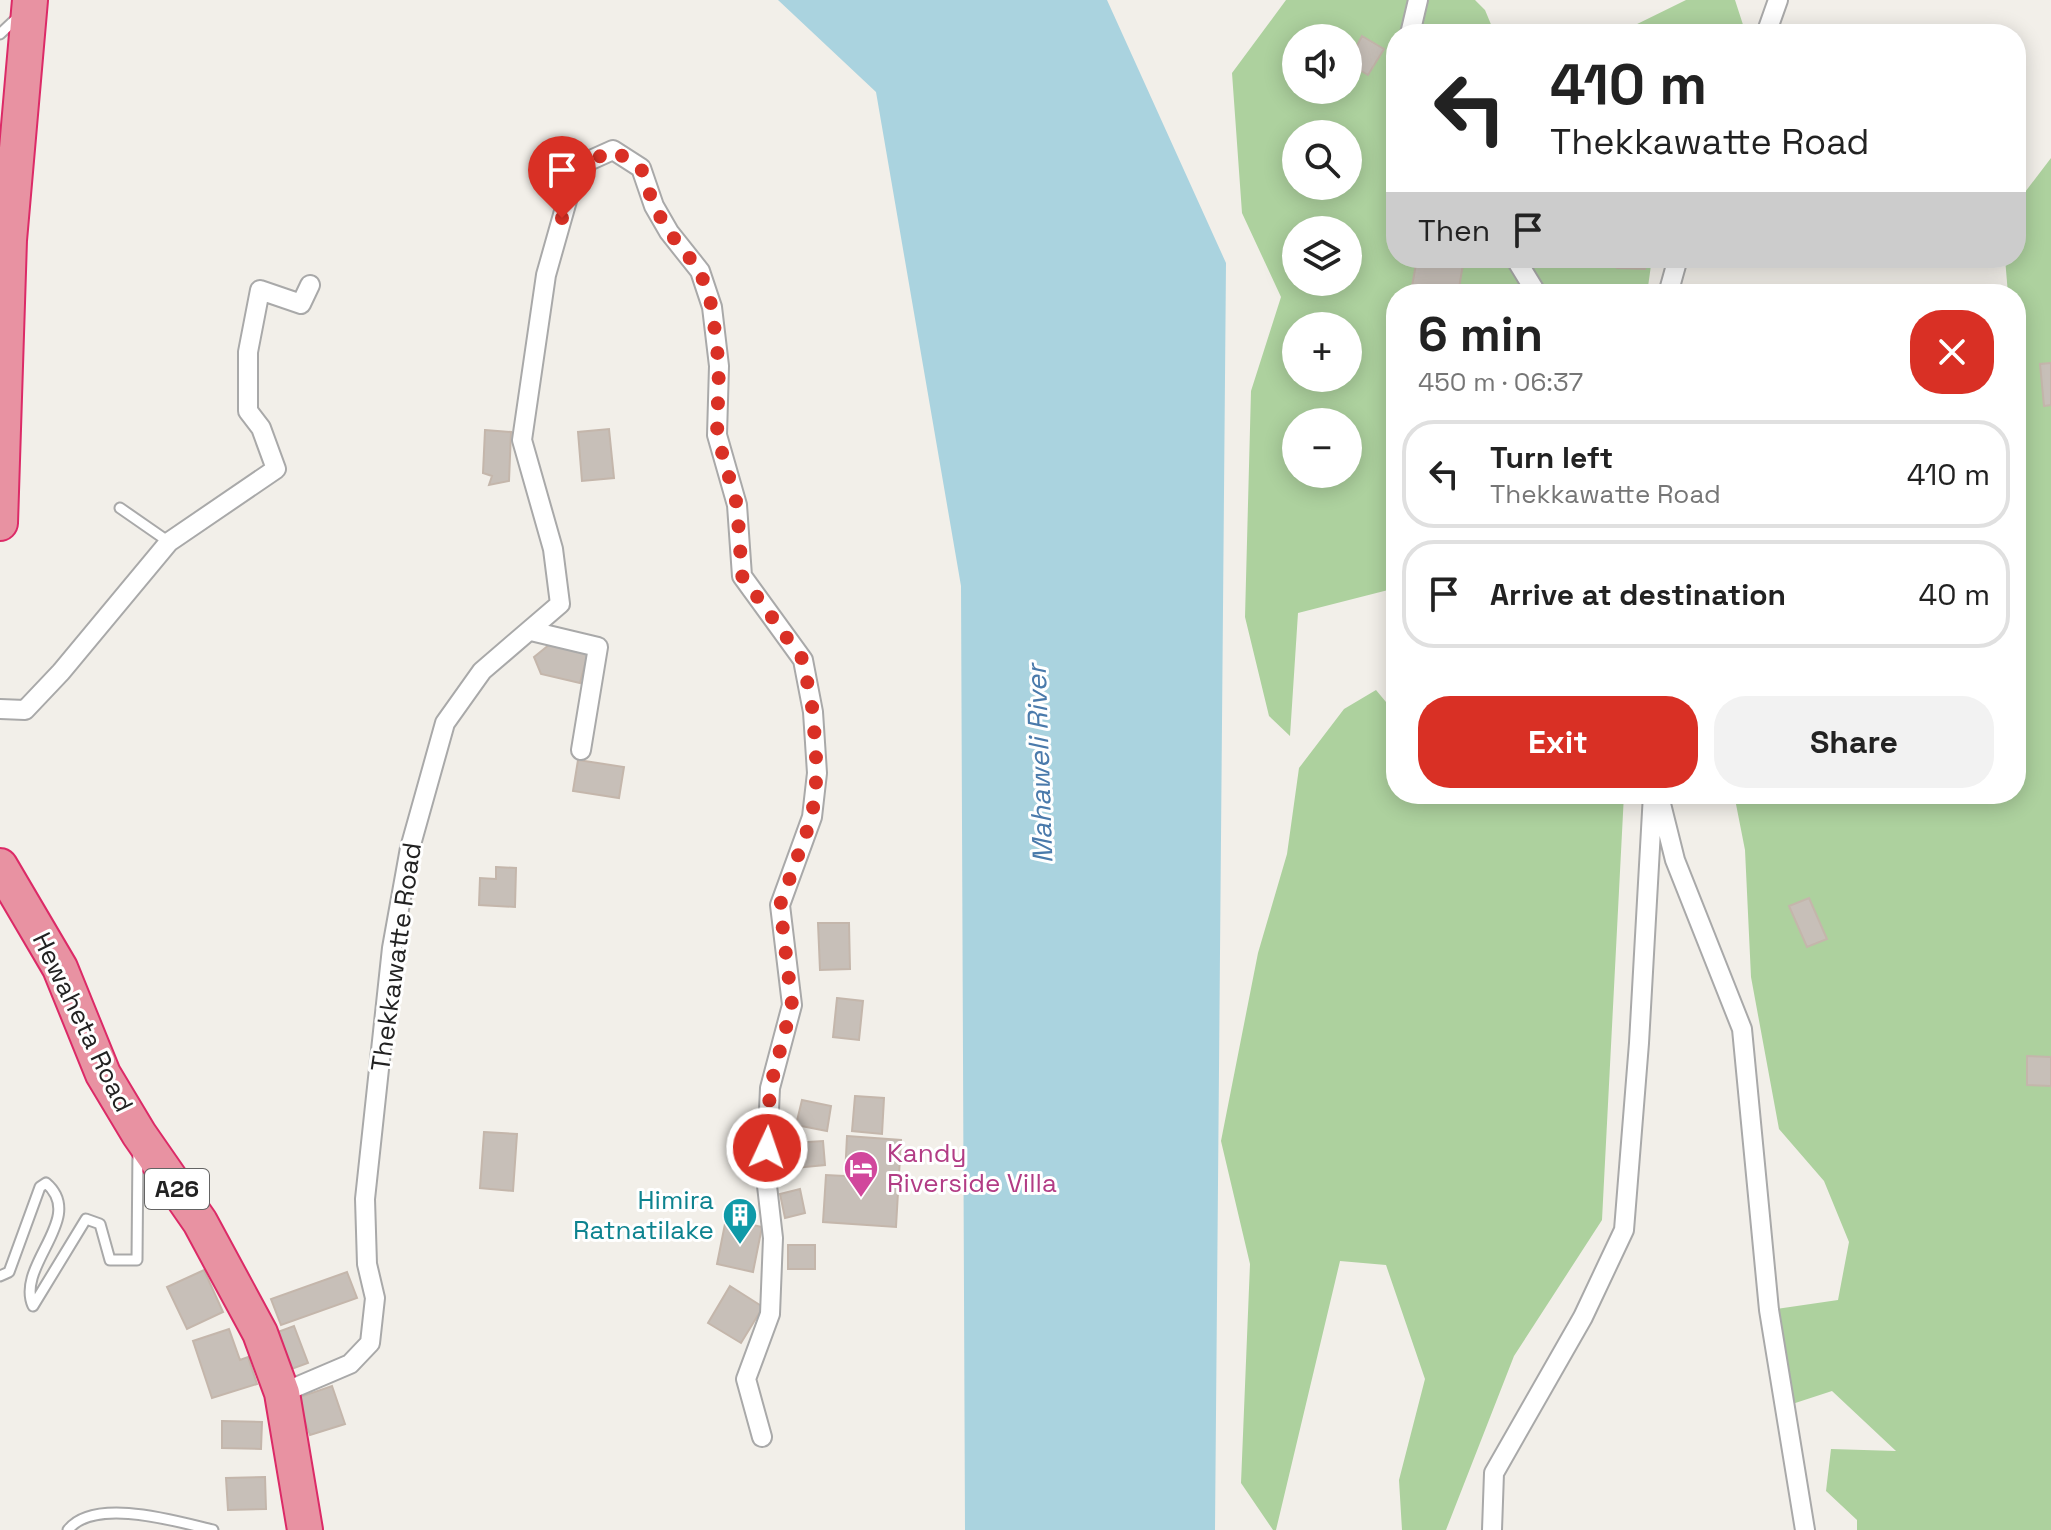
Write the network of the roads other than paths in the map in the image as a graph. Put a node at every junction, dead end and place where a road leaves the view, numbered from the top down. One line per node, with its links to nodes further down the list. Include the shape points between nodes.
1 (1418, 0): 4 (street)
2 (1778, 0): 5 (street)
3 (30, 3): 6 (lane); 9 (highway, via 10,215)
4 (1412, 24)
5 (1770, 24)
6 (0, 34)
7 (310, 285): 10 (street, via 301,304 260,290 248,352 248,411 261,428 276,469)
8 (120, 508): 10 (lane)
9 (0, 523)
10 (169, 542): 12 (street, via 25,710)
11 (531, 631): 13 (street, via 598,647); 19 (street, Thekkawatte Road, via 482,671 445,723 410,848 392,948 365,1199 367,1264 375,1298 370,1343 350,1364); 20 (street, Thekkawatte Road, via 560,604 553,549 522,440 546,275 577,176 584,163 613,150 641,168 654,206 700,271 712,307 719,366 717,435 737,505 742,576 803,660 813,712 817,773 812,817 780,905 792,1005 770,1088 770,1314 746,1379)
12 (0, 709)
13 (581, 750)
14 (1655, 804): 24 (street, via 1624,1230 1583,1317 1494,1473)
15 (1659, 804): 25 (street, via 1675,860 1742,1029 1769,1310)
16 (0, 866): 17 (highway, Hewaheta Road / A26, via 47,943 103,1074)
17 (139, 1134): 18 (lane, via 137,1260 110,1260 100,1224 86,1219 33,1306 29,1298 34,1274 60,1213 56,1192 46,1183 40,1187 9,1272); 19 (highway, Hewaheta Road / A26, via 225,1265 260,1333)
18 (0, 1276)
19 (282, 1393): 23 (highway, Hewaheta Road / A26)
20 (762, 1437)
21 (68, 1530): 22 (lane, via 74,1523 123,1511)
22 (213, 1530)
23 (305, 1530)
24 (1492, 1530)
25 (1805, 1530)

